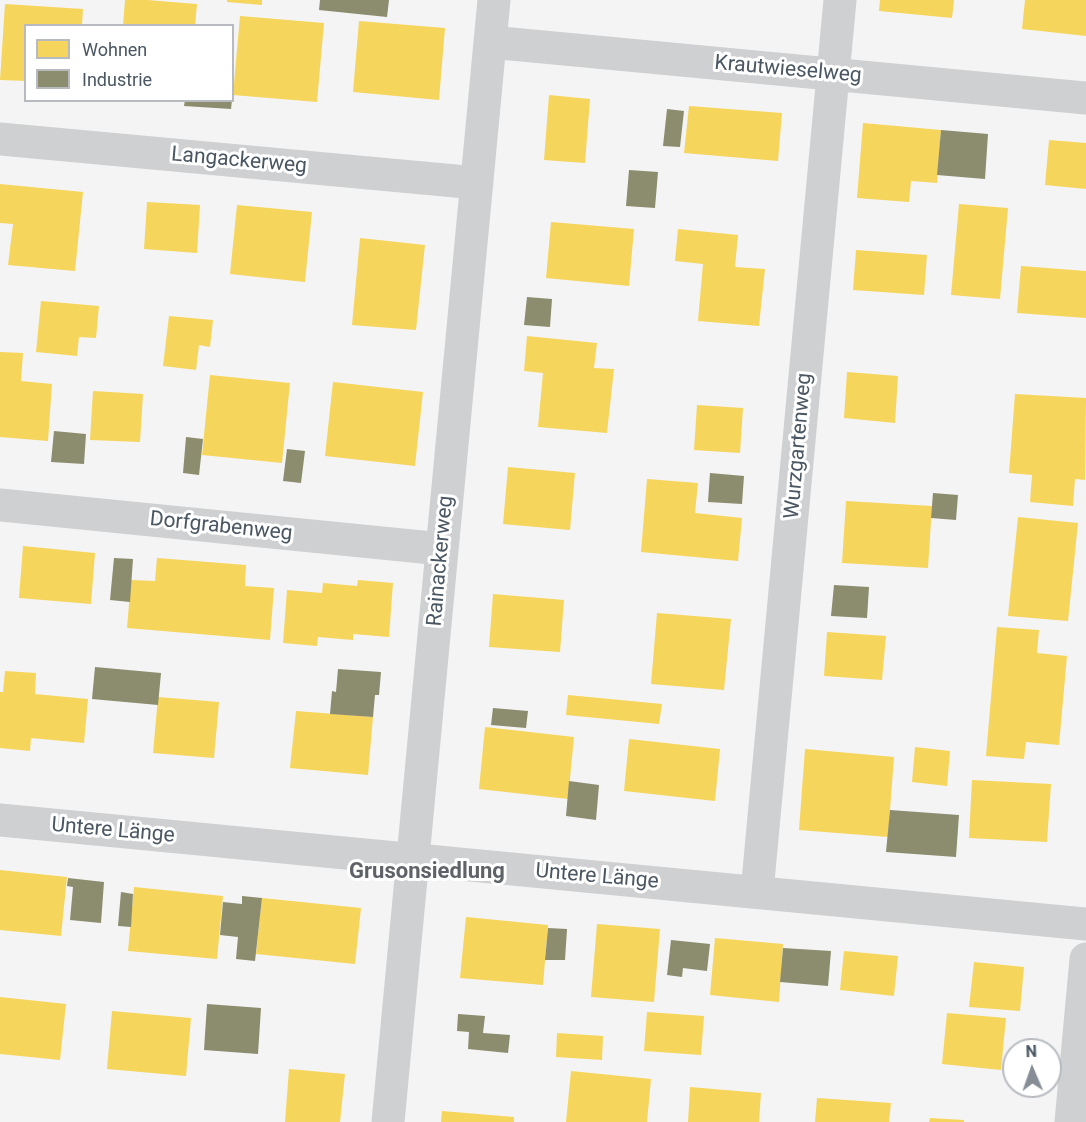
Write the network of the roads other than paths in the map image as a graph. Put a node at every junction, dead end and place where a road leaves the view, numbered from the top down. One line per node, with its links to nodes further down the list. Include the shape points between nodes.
1 (494, 0): 3 (street, Rainackerweg)
2 (840, 0): 4 (street, Wurzgartenweg)
3 (490, 42): 4 (street, Krautwieselweg); 7 (street, Rainackerweg)
4 (833, 74): 5 (street, Krautwieselweg); 12 (street, Wurzgartenweg)
5 (1086, 98)
6 (0, 139): 7 (street, Langackerweg)
7 (477, 183): 9 (street, Rainackerweg)
8 (0, 505): 9 (street, Dorfgrabenweg)
9 (442, 549): 11 (street, Rainackerweg)
10 (0, 820): 11 (street, Untere Länge)
11 (413, 860): 12 (street, Untere Länge); 15 (street, Rainackerweg)
12 (757, 892): 13 (street, Untere Länge)
13 (1086, 924)
14 (1086, 959): 16 (street)
15 (388, 1122)
16 (1071, 1122)

